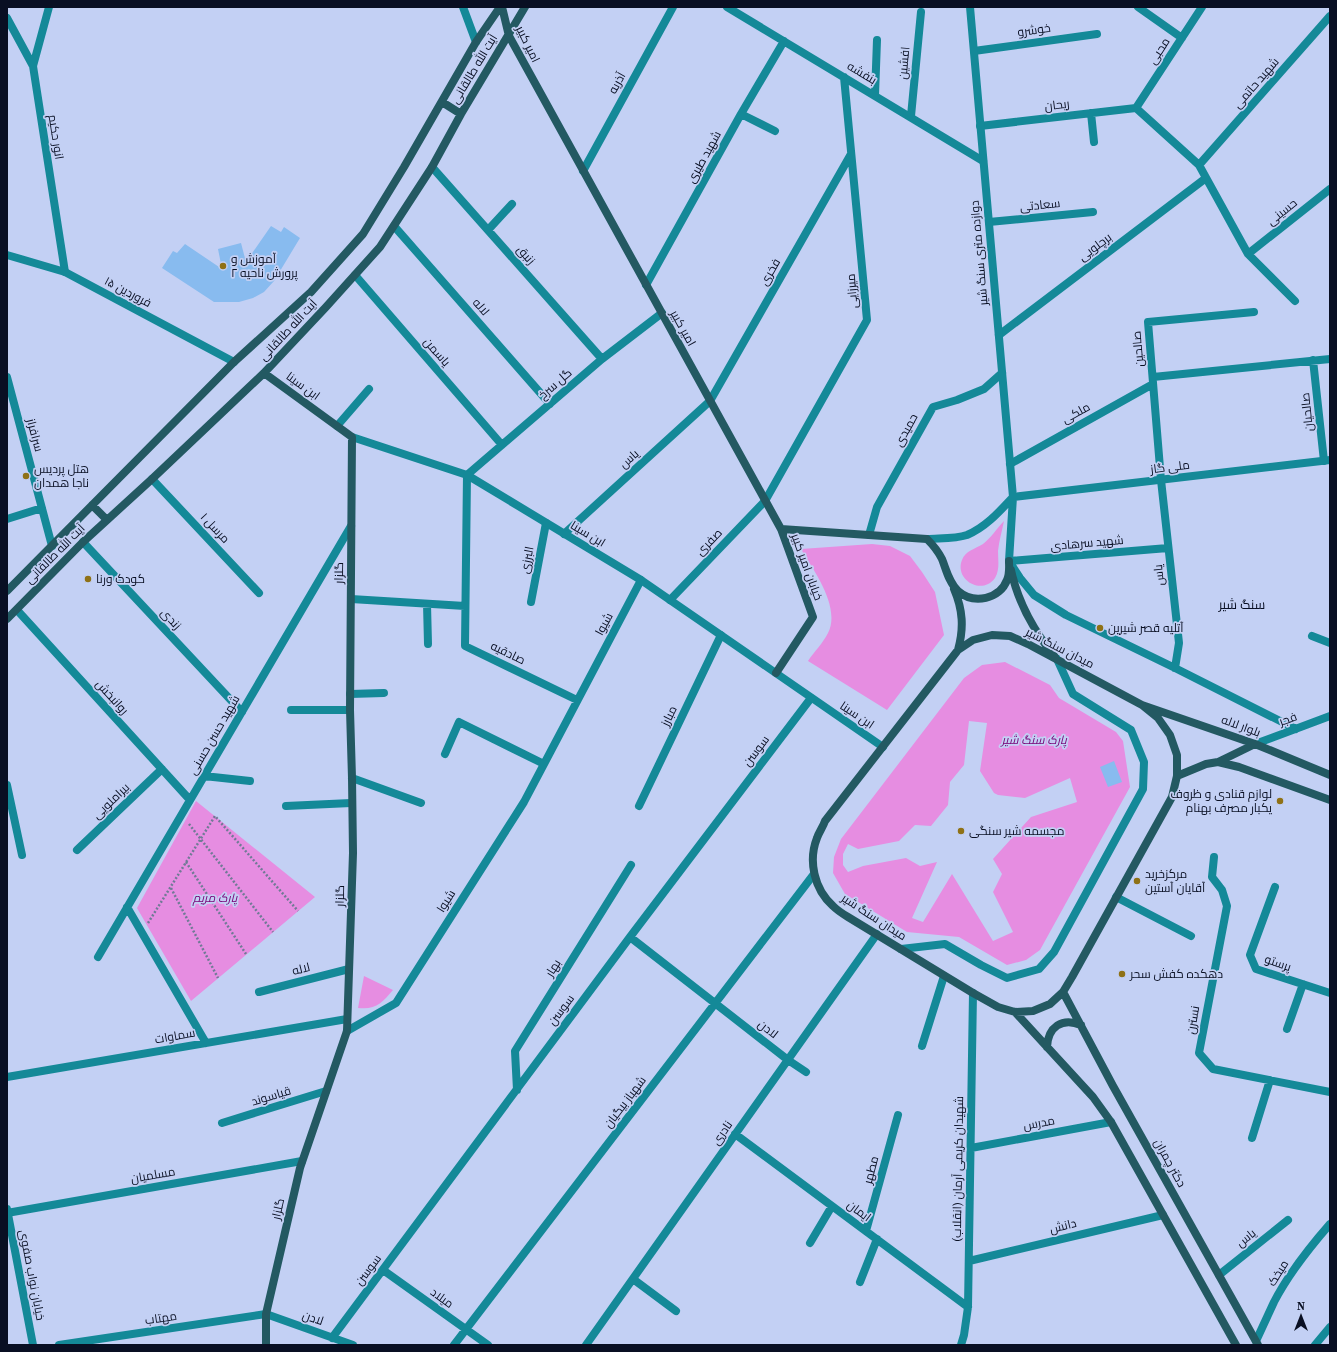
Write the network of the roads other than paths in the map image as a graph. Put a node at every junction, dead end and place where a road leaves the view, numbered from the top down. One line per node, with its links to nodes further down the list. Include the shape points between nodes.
1 (49, 7): 20 (street, انور حکیم)
2 (463, 7): 18 (street)
3 (501, 7): 14 (main road, امیر کبیر); 18 (main road, آیت الله طالقانی)
4 (525, 7): 14 (main road, آیت الله طالقانی)
5 (673, 7): 36 (street, آذربه)
6 (727, 7): 17 (street, بنفشه)
7 (970, 7): 19 (street, دوازده متری سنگ شیر)
8 (1138, 7): 15 (street)
9 (1202, 7): 15 (street, محبی)
10 (921, 12): 28 (street, افشین)
11 (1330, 16): 34 (street, شهید حاتمی)
12 (7, 18): 20 (street)
13 (1098, 34): 19 (street, خوشرو)
14 (509, 36): 26 (main road, آیت الله طالقانی); 36 (main road, امیر کبیر)
15 (1182, 38): 24 (street, محبی)
16 (877, 40): 22 (street)
17 (784, 41): 21 (street, بنفشه); 27 (street, شهید طیری)
18 (476, 42): 23 (main road, آیت الله طالقانی)
19 (974, 51): 29 (street, دوازده متری سنگ شیر)
20 (33, 66): 46 (street, انور حکیم)
21 (844, 77): 22 (street, بنفشه); 32 (street, میرزایی)
22 (875, 95): 28 (street, بنفشه)
23 (442, 102): 26 (main road); 56 (main road, آیت الله طالقانی, via 363,234 311,292)
24 (1136, 108): 25 (street, ریحان); 34 (street)
25 (1091, 113): 29 (street, ریحان); 31 (street)
26 (461, 114): 35 (main road, آیت الله طالقانی)
27 (741, 114): 30 (street); 48 (street, شهید طیری)
28 (911, 116): 33 (street, بنفشه)
29 (980, 126): 33 (street, دوازده متری سنگ شیر)
30 (775, 131)
31 (1094, 142)
32 (851, 154): 62 (street, فخری); 73 (street, میرزایی, via 867,320)
33 (983, 161): 41 (street, دوازده متری سنگ شیر)
34 (1199, 165): 37 (street)
35 (432, 167): 42 (main road, آیت الله طالقانی); 43 (street, زنبق)
36 (583, 171): 48 (main road, امیر کبیر)
37 (1206, 178): 44 (street); 52 (street, برچلویی)
38 (1330, 189): 44 (street, حسینی)
39 (512, 204): 43 (street)
40 (1093, 212): 41 (street, سعادتی)
41 (989, 222): 52 (street, دوازده متری سنگ شیر)
42 (394, 226): 47 (main road, آیت الله طالقانی); 63 (street, لاله)
43 (488, 230): 53 (street, زنبق)
44 (1248, 254): 49 (street)
45 (7, 256): 46 (street, ۱۵ فروردین)
46 (65, 272): 56 (street, ۱۵ فروردین)
47 (355, 275): 57 (main road, آیت الله طالقانی); 66 (street, یاسمن)
48 (646, 285): 51 (main road, امیر کبیر)
49 (1295, 301)
50 (1254, 312): 60 (street, صالحین, via 1148,322)
51 (662, 313): 53 (street, گل سرخ); 62 (main road, امیر کبیر)
52 (999, 335): 58 (street, دوازده متری سنگ شیر)
53 (602, 359): 63 (street, گل سرخ)
54 (1330, 359): 55 (street)
55 (1313, 360): 60 (street, ملکی); 67 (street, صالحیان)
56 (234, 362): 74 (main road, آیت الله طالقانی)
57 (264, 373): 64 (main road, ابن سینا); 70 (main road, آیت الله طالقانی)
58 (1002, 373): 68 (street, دوازده متری سنگ شیر); 82 (street, حمیدی, via 984,389 933,407 877,507)
59 (7, 377): 75 (street, سرافراز)
60 (1153, 380): 68 (street, ملکی); 71 (street, صالحین)
61 (369, 389): 64 (street)
62 (710, 401): 73 (main road, امیر کبیر); 81 (street, یاس)
63 (550, 404): 66 (street, گل سرخ)
64 (337, 426): 65 (main road, ابن سینا)
65 (352, 436): 69 (street, ابن سینا); 79 (main road, گلزار)
66 (502, 445): 69 (street, گل سرخ)
67 (1327, 460): 71 (street, ملی گاز)
68 (1010, 464): 72 (street, دوازده متری سنگ شیر)
69 (467, 476): 78 (street, ابن سینا); 96 (street, صادقیه)
70 (152, 479): 77 (main road, آیت الله طالقانی); 91 (street, مرسل ۱)
71 (1160, 480): 72 (street, ملی گاز); 86 (street, یاس)
72 (1013, 497): 83 (street, via 991,520 966,535); 87 (street, دوازده متری سنگ شیر)
73 (765, 501): 80 (main road, امیر کبیر); 93 (street, صفری)
74 (92, 505): 77 (main road); 85 (main road, آیت الله طالقانی)
75 (42, 508): 76 (street); 85 (street, سرافراز)
76 (7, 519)
77 (107, 520): 84 (main road, آیت الله طالقانی)
78 (546, 523): 81 (street, ابن سینا); 94 (street, البرزی)
79 (351, 526): 92 (main road, گلزار); 114 (street, شهید حسن حسنی)
80 (780, 529): 82 (main road); 106 (main road, خیابان امیر کبیر, via 813,617)
81 (564, 534): 88 (street, ابن سینا)
82 (869, 535): 83 (main road)
83 (927, 539): 89 (main road, via 941,557)
84 (83, 542): 97 (main road, آیت الله طالقانی); 114 (street, زندی)
85 (52, 546): 90 (main road, آیت الله طالقانی)
86 (1168, 548): 87 (street, شهید سرهادی); 105 (street, یاس, via 1179,643)
87 (1009, 561): 89 (main road, via 1007,580 995,595 976,599 958,592); 104 (main road, via 1022,606); 105 (street, via 1034,595 1066,615)
88 (641, 580): 93 (street, ابن سینا); 110 (street, شیوا)
89 (952, 584): 103 (main road, via 958,597 962,621 962,636)
90 (7, 591)
91 (259, 593)
92 (351, 599): 95 (street); 108 (main road, گلزار)
93 (670, 600): 99 (street, ابن سینا)
94 (531, 602)
95 (427, 604): 96 (street); 102 (street)
96 (465, 606): 110 (street, صادقیه, via 465,646)
97 (17, 610): 98 (main road, آیت الله طالقانی); 122 (street, روانبخش)
98 (7, 619)
99 (721, 635): 106 (street, ابن سینا); 134 (street, مبارز)
100 (1312, 636): 101 (street)
101 (1330, 643)
102 (428, 644)
103 (958, 650): 104 (main road, میدان سنگ شیر, via 973,640 992,635 1010,636); 118 (main road, میدان سنگ شیر)
104 (1056, 659): 111 (main road, میدان سنگ شیر); 146 (street, via 1073,694 1131,730 1144,762 1143,789 1054,952 1039,969 1008,978 945,944)
105 (1176, 668): 116 (street)
106 (776, 673): 109 (street, ابن سینا)
107 (384, 693): 108 (street)
108 (350, 694): 113 (main road, گلزار)
109 (811, 698): 118 (street, ابن سینا); 145 (street, سوسن)
110 (577, 700): 121 (street, شیوا)
111 (1142, 705): 117 (main road, بلوار لاله); 125 (main road, میدان سنگ شیر, via 1158,718 1170,735 1177,755)
112 (291, 710): 113 (street)
113 (350, 710): 126 (main road, گلزار)
114 (242, 712): 124 (street, شهید حسن حسنی)
115 (1330, 716): 116 (street, فجر)
116 (1296, 729): 117 (street, فجر)
117 (1255, 744): 120 (main road); 123 (main road, بلوار لاله)
118 (883, 747): 139 (main road, میدان سنگ شیر, via 820,832 813,856)
119 (445, 754): 121 (street, via 460,722)
120 (1218, 762): 125 (main road); 130 (main road, via 1239,767)
121 (544, 764): 160 (street, شیوا, via 524,802 396,1003)
122 (162, 769): 129 (street, روانبخش); 135 (street, بیراملویی)
123 (1330, 775)
124 (204, 776): 127 (street); 129 (street, شهید حسن حسنی)
125 (1177, 776): 141 (main road, میدان سنگ شیر, via 1172,797)
126 (352, 778): 131 (street); 132 (main road, گلزار)
127 (250, 781)
128 (7, 785): 136 (street)
129 (190, 800): 142 (street, شهید حسن حسنی)
130 (1330, 800)
131 (421, 803)
132 (351, 804): 133 (street); 148 (main road, گلزار)
133 (286, 806)
134 (639, 806)
135 (77, 850)
136 (22, 855)
137 (1214, 857): 167 (street, نسترن, via 1212,877 1222,890 1227,906 1199,1054 1213,1069)
138 (631, 865): 168 (street, بهار, via 515,1051)
139 (814, 874): 143 (main road, میدان سنگ شیر, via 821,892 832,906); 155 (street, شهباز بیگیان)
140 (1275, 887): 150 (street, پرستو, via 1250,955 1256,969)
141 (1116, 897): 144 (street); 152 (main road, میدان سنگ شیر)
142 (127, 907): 147 (street, شهید حسن حسنی); 161 (street)
143 (877, 934): 146 (main road, میدان سنگ شیر); 164 (street, نادری)
144 (1191, 936)
145 (630, 937): 155 (street, لادن); 168 (street, سوسن)
146 (900, 949): 149 (main road, میدان سنگ شیر)
147 (98, 957)
148 (349, 969): 151 (street, لاله); 157 (main road, گلزار)
149 (944, 976): 153 (main road, میدان سنگ شیر); 162 (street)
150 (1303, 984): 154 (street, پرستو); 159 (street)
151 (259, 992)
152 (1063, 992): 156 (main road, میدان سنگ شیر, via 1050,1004 1033,1011); 158 (main road, دکتر چمران)
153 (973, 993): 156 (main road, میدان سنگ شیر, via 998,1007); 176 (street, شهیدان کریمی آرمان (انقلاب))
154 (1330, 993)
155 (715, 1004): 164 (street, لادن); 195 (street, شهباز بیگیان)
156 (1015, 1012): 163 (main road)
157 (347, 1019): 160 (main road, گلزار); 161 (street, سماوات)
158 (1081, 1025): 163 (main road, via 1069,1022 1058,1025 1049,1034); 188 (main road, دکتر چمران)
159 (1287, 1029)
160 (347, 1031): 169 (main road, گلزار)
161 (206, 1043): 166 (street, سماوات)
162 (922, 1046)
163 (1047, 1046): 172 (main road, via 1093,1097)
164 (788, 1060): 165 (street, لادن); 174 (street, نادری)
165 (806, 1072)
166 (7, 1077)
167 (1270, 1080): 170 (street, نسترن); 175 (street)
168 (517, 1090): 187 (street, سوسن)
169 (326, 1091): 173 (street, قیاسوند); 177 (main road, گلزار)
170 (1330, 1092)
171 (898, 1115): 183 (street, مطهر)
172 (1111, 1122): 176 (street, مدرس); 180 (main road)
173 (222, 1123)
174 (735, 1134): 178 (street, ایمان); 189 (street, نادری)
175 (1252, 1138)
176 (971, 1148): 186 (street, شهیدان کریمی آرمان (انقلاب))
177 (302, 1161): 179 (street, مسلمیان); 193 (main road, گلزار)
178 (832, 1206): 183 (street, ایمان); 185 (street)
179 (7, 1211): 198 (street, خیابان نواب صفوی)
180 (1163, 1215): 186 (street, دانش); 206 (main road)
181 (1288, 1220): 188 (street, یاس)
182 (1330, 1224): 197 (street, میخک, via 1294,1269 1275,1301)
183 (866, 1231): 184 (street, ایمان)
184 (877, 1240): 190 (street); 191 (street, ایمان)
185 (810, 1243)
186 (969, 1261): 191 (street, شهیدان کریمی آرمان (انقلاب))
187 (383, 1270): 195 (street, میلاد); 196 (street, سوسن)
188 (1219, 1275): 197 (main road, دکتر چمران)
189 (633, 1279): 192 (street); 204 (street, نادری)
190 (860, 1282)
191 (968, 1307): 205 (street, شهیدان کریمی آرمان (انقلاب))
192 (676, 1311)
193 (266, 1314): 196 (street, لادن); 199 (street, مهتاب); 200 (main road, گلزار)
194 (1330, 1327): 207 (street)
195 (466, 1330): 202 (street, شهباز بیگیان); 203 (street, میلاد)
196 (332, 1338): 201 (street, لادن)
197 (1257, 1343)
198 (33, 1345)
199 (59, 1345)
200 (266, 1345)
201 (353, 1345)
202 (454, 1345)
203 (488, 1345)
204 (586, 1345)
205 (961, 1345)
206 (1236, 1345)
207 (1315, 1345)

